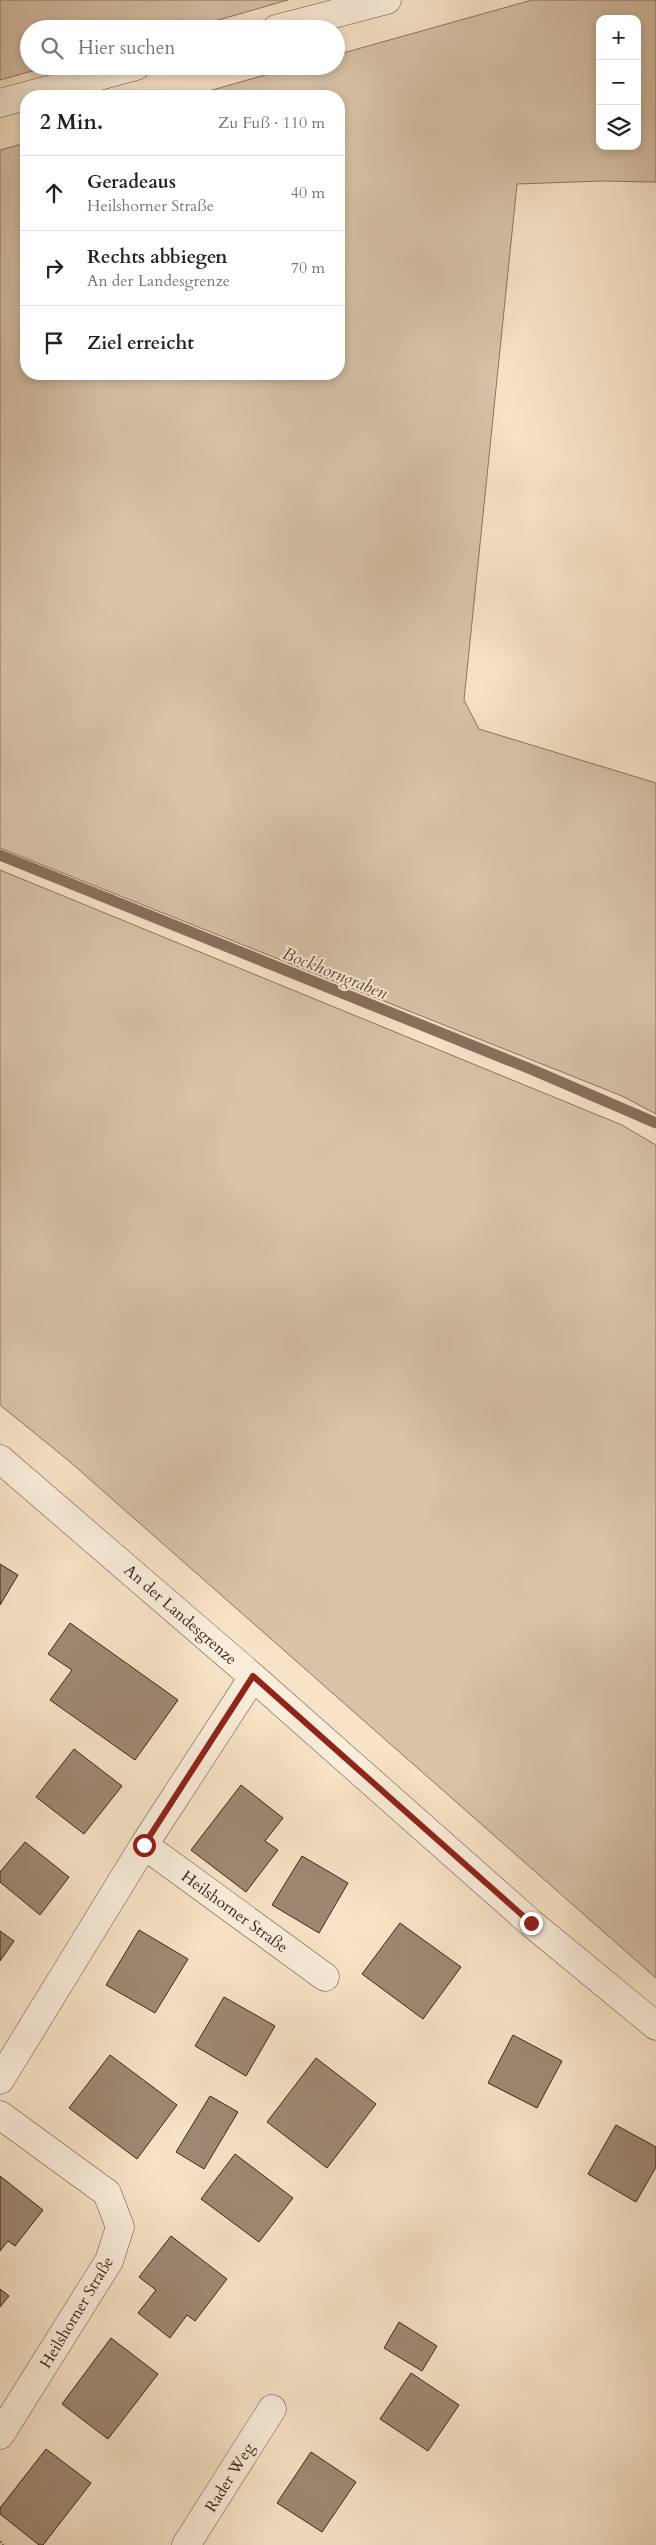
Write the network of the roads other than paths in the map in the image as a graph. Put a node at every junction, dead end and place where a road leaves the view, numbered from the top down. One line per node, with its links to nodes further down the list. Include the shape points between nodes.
1 (387, 0): 2 (street)
2 (310, 20)
3 (103, 75): 4 (street)
4 (48, 90)
5 (20, 98): 6 (street)
6 (0, 103)
7 (0, 1459): 8 (street, An der Landesgrenze)
8 (253, 1676): 9 (street); 11 (street, An der Landesgrenze, via 531,1923)
9 (144, 1845): 10 (street, Heilshorner Straße); 12 (street)
10 (325, 1977)
11 (656, 2026)
12 (0, 2080)
13 (0, 2115): 15 (street, Heilshorner Straße, via 108,2193 120,2227 109,2262)
14 (272, 2409): 16 (street, Rader Weg)
15 (0, 2435)
16 (186, 2545)

